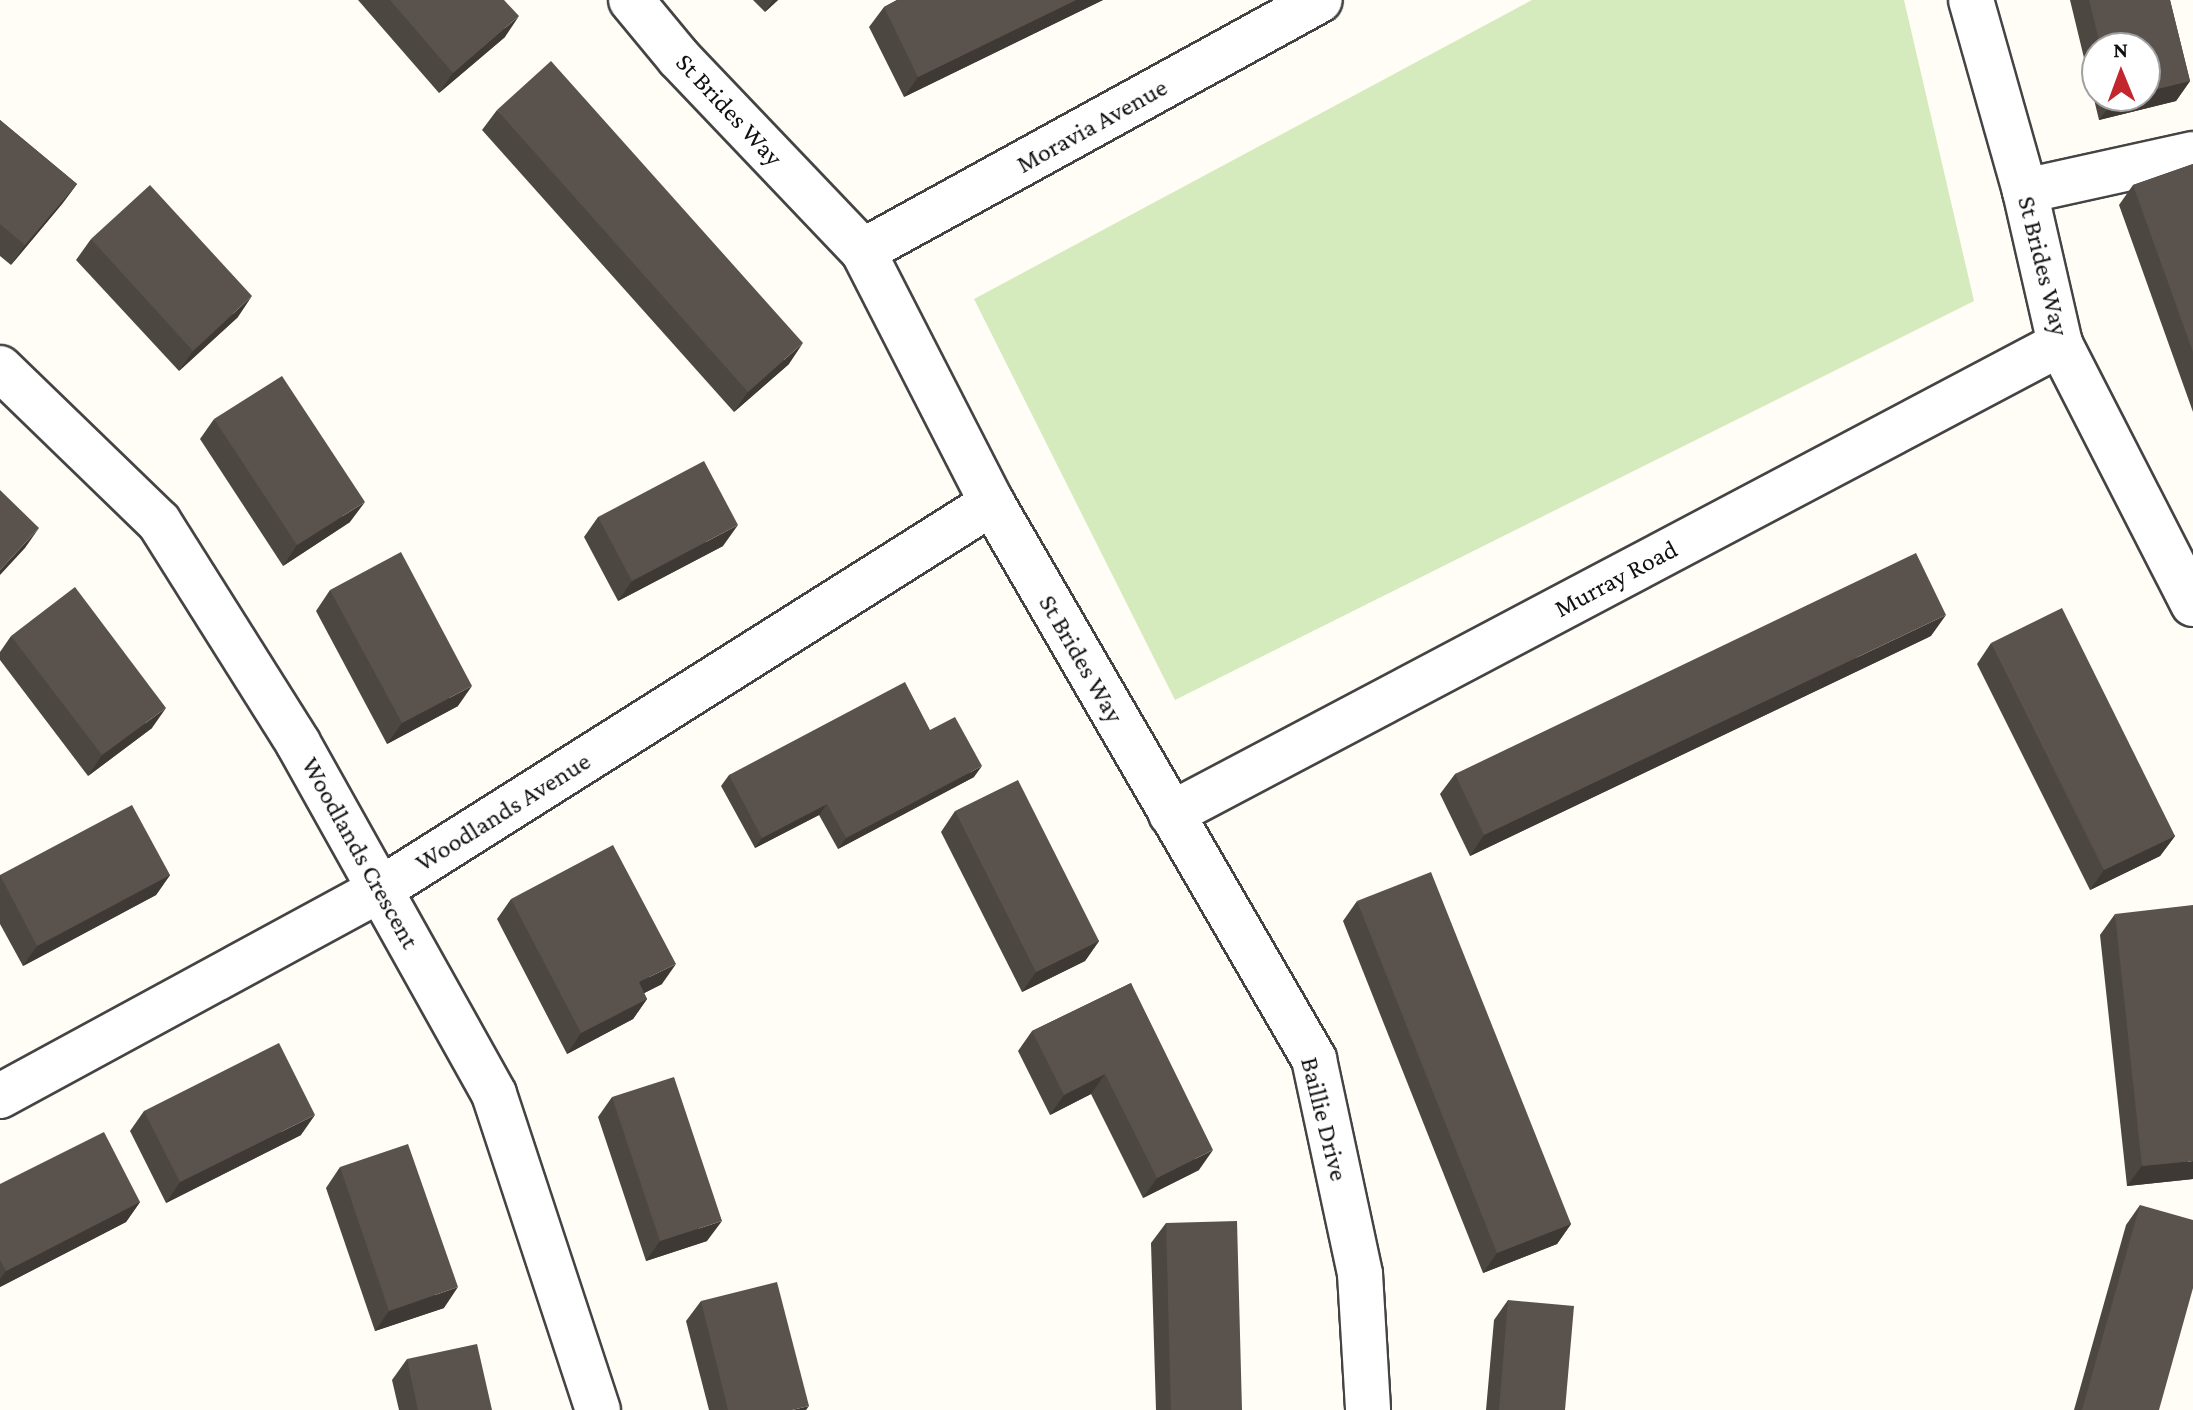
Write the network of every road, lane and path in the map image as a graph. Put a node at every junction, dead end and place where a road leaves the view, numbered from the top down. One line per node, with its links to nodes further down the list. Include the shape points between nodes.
1 (631, 0): 6 (street, St Brides Way, via 679,58)
2 (1320, 0): 6 (street, Moravia Avenue)
3 (1971, 0): 5 (street, St Brides Way)
4 (2193, 154): 5 (street)
5 (2025, 191): 7 (street, St Brides Way)
6 (863, 251): 9 (street, St Brides Way)
7 (2060, 344): 10 (street, St Brides Way); 11 (street, Murray Road)
8 (0, 368): 12 (street, Woodlands Crescent, via 159,522 298,743)
9 (992, 503): 11 (street, St Brides Way); 12 (street, Woodlands Avenue)
10 (2193, 604)
11 (1171, 814): 15 (street, Baillie Drive, via 1314,1059 1360,1274)
12 (381, 889): 13 (street, Woodlands Avenue); 14 (street, Woodlands Crescent, via 494,1094)
13 (0, 1096)
14 (598, 1410)
15 (1368, 1410)

